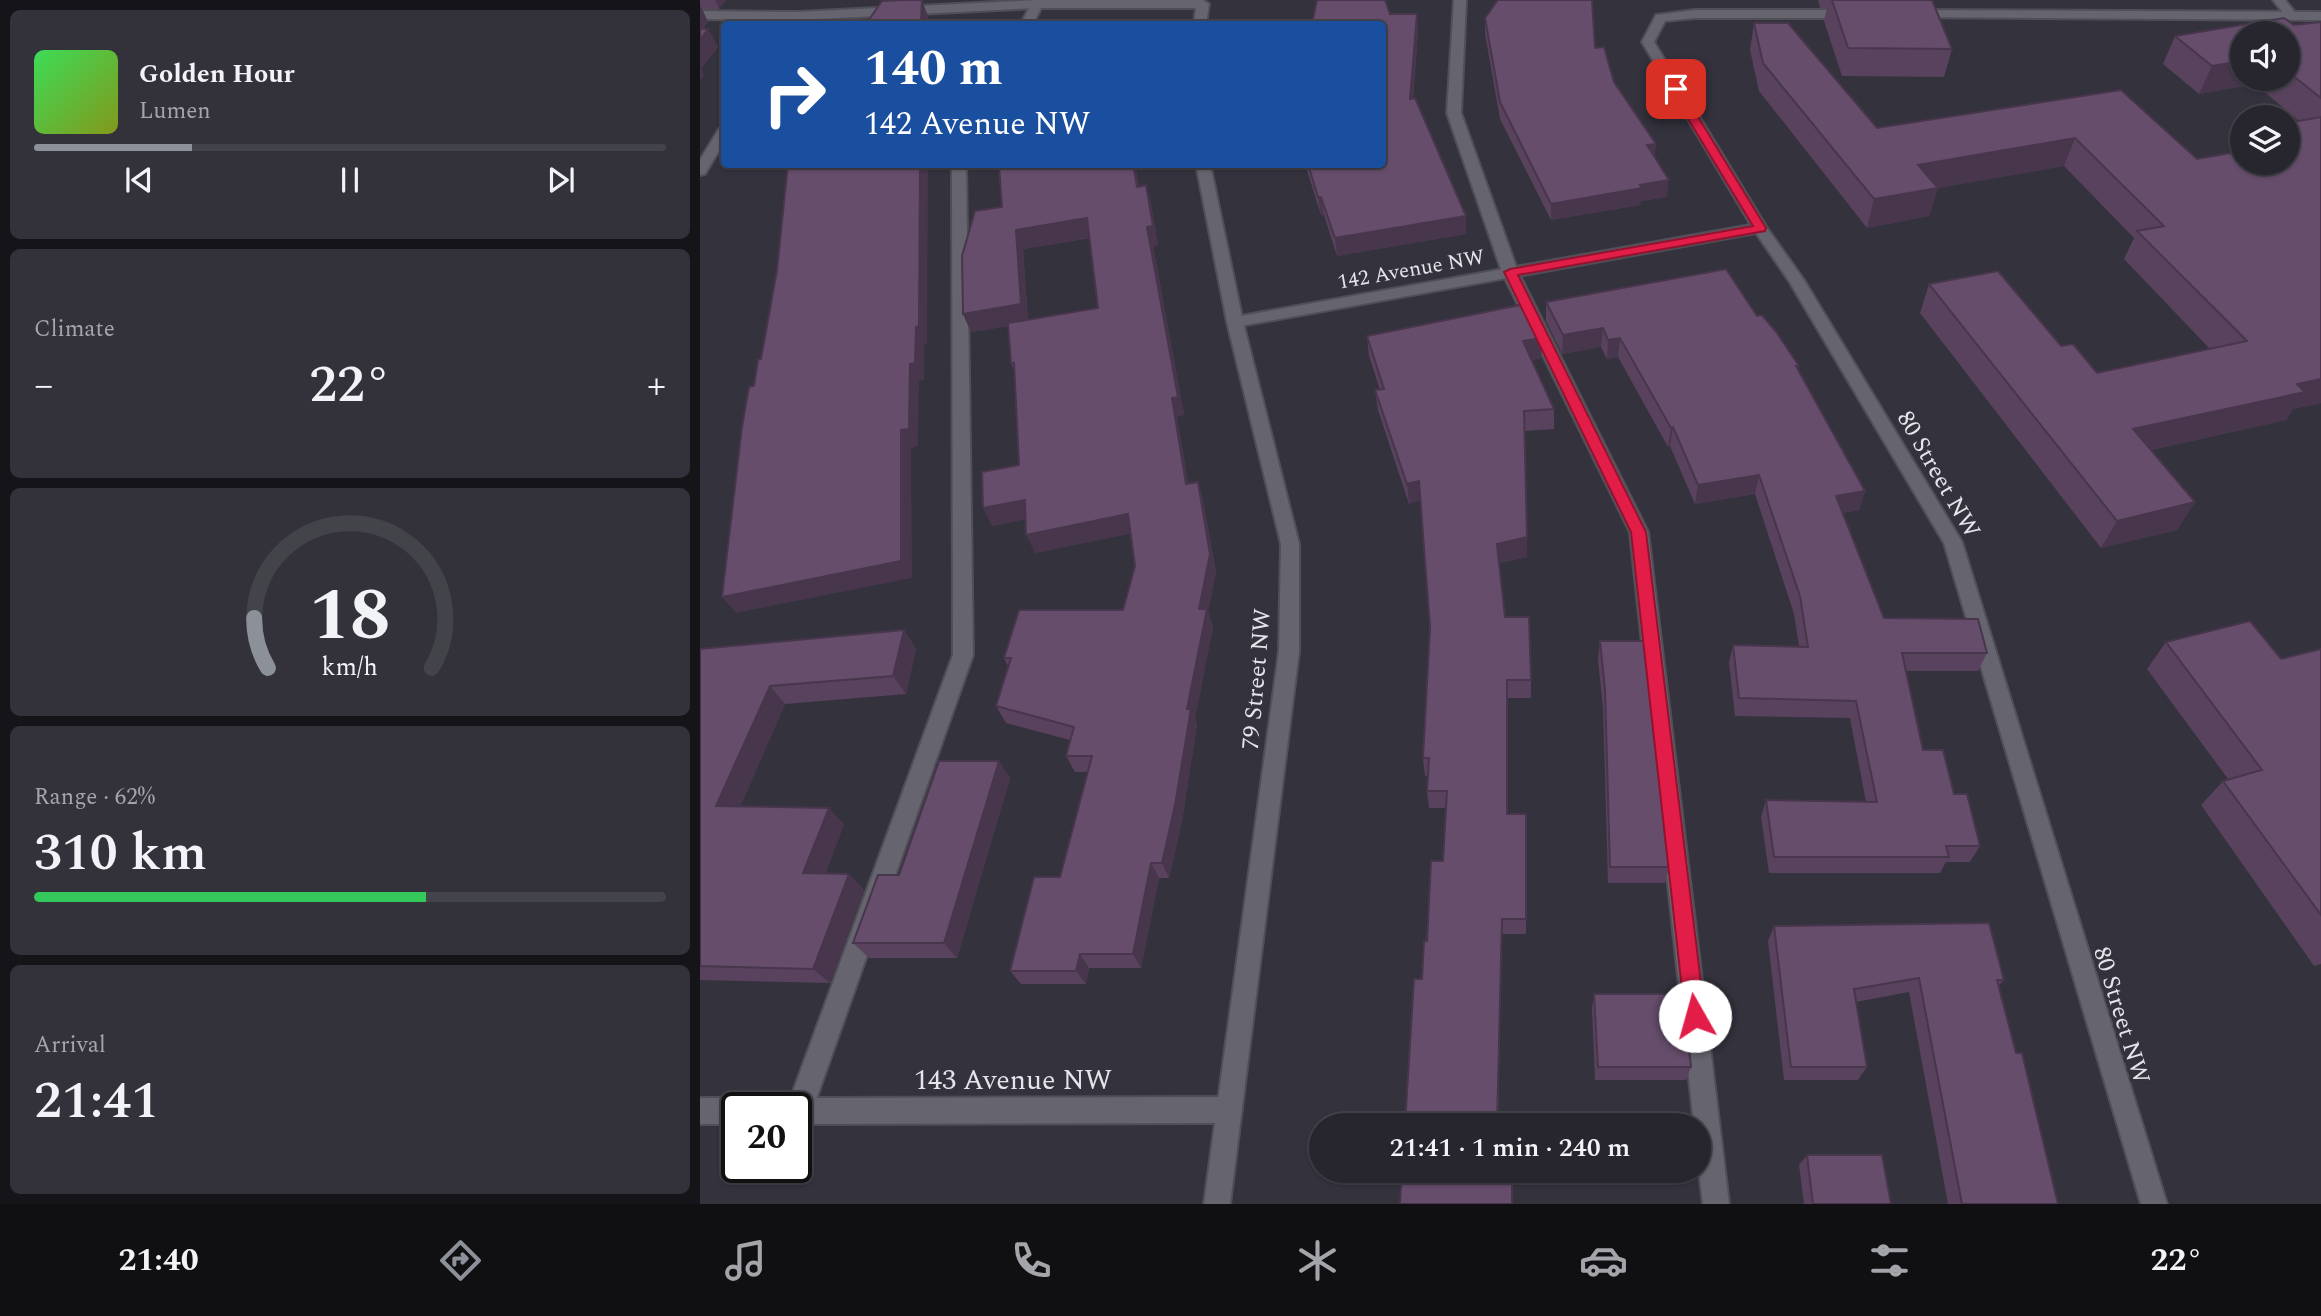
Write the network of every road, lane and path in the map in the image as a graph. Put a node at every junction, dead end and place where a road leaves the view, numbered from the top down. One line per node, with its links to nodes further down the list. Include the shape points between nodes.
1 (1460, 0): 17 (street, via 1454,113)
2 (2279, 0): 7 (street)
3 (1037, 4): 9 (street); 10 (street); 11 (street, via 1203,4)
4 (1871, 14): 16 (street, 80 Street NW, via 1660,18 1648,42)
5 (1898, 14): 7 (street)
6 (700, 15): 9 (street)
7 (2291, 16): 8 (street)
8 (2321, 16)
9 (794, 20)
10 (1028, 21)
11 (1200, 21)
12 (721, 137): 15 (street)
13 (959, 168): 19 (street, via 963,655)
14 (1204, 168): 18 (street, 79 Street NW)
15 (700, 171)
16 (1760, 228): 17 (street, 142 Avenue NW); 26 (street, 80 Street NW, via 1953,542)
17 (1510, 272): 18 (street, 142 Avenue NW); 25 (street, via 1639,532)
18 (1235, 322): 20 (street, 79 Street NW, via 1290,544 1289,651)
19 (805, 1092)
20 (1229, 1110): 23 (street, 143 Avenue NW); 24 (street, 79 Street NW)
21 (700, 1111): 22 (street)
22 (721, 1111)
23 (812, 1111)
24 (1217, 1204)
25 (1716, 1204)
26 (2154, 1204)

